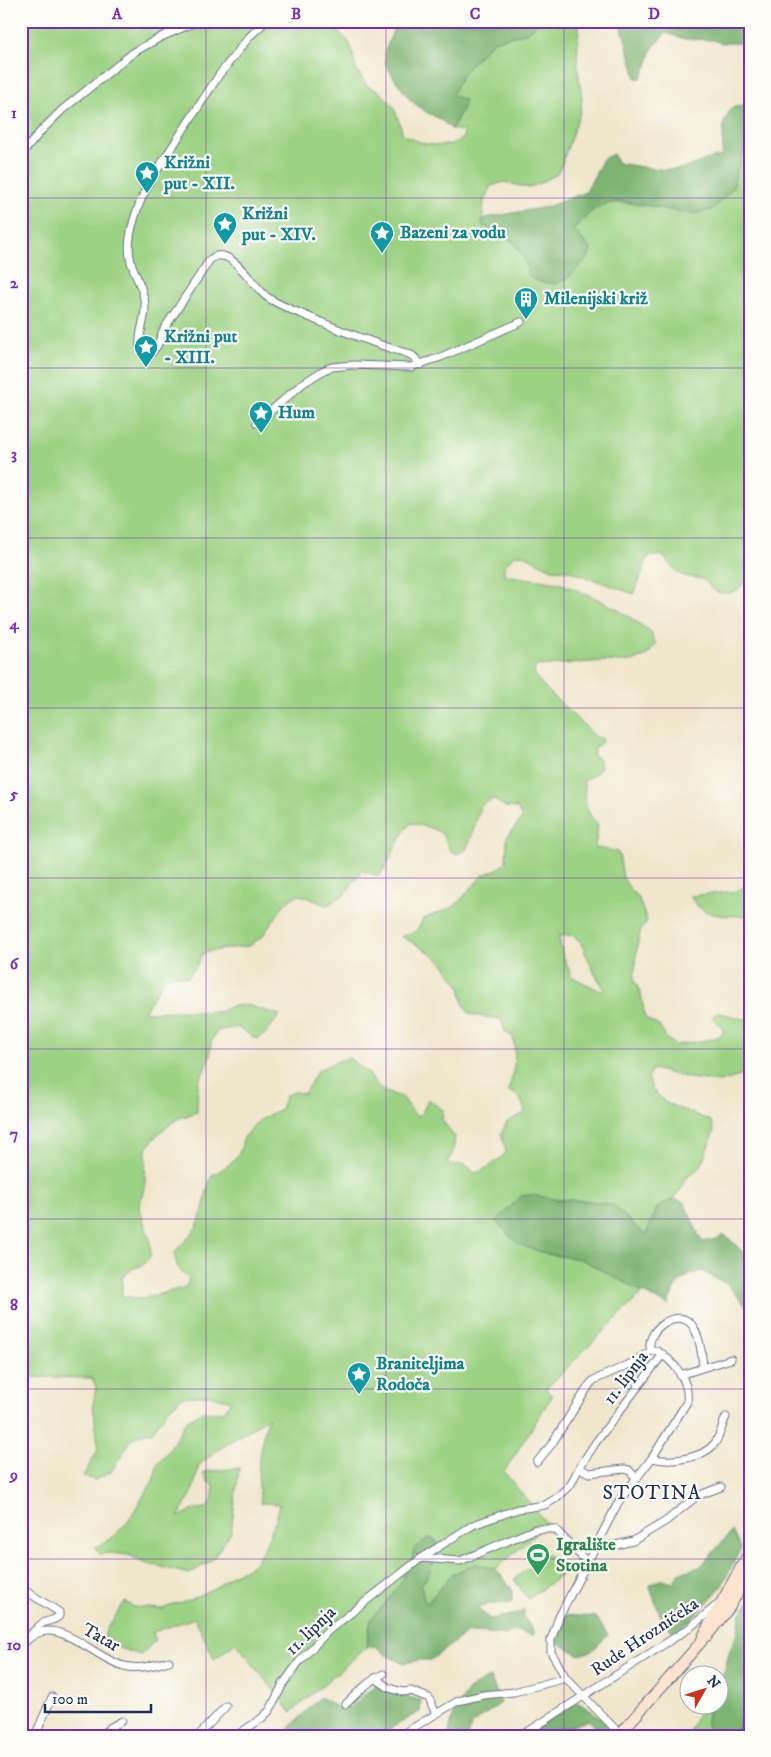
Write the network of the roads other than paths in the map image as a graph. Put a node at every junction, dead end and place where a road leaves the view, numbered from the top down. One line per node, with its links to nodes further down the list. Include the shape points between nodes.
1 (198, 21): 3 (street, via 134,52 62,110)
2 (266, 21): 5 (street, via 249,36 219,75 142,198 128,248 146,307 140,347 146,354 155,350 164,329 209,261 221,255 234,261 264,294 277,303 354,337 413,356)
3 (21, 155)
4 (521, 322): 5 (street)
5 (421, 365): 6 (street, via 403,368 332,367 302,384)
6 (257, 423)
7 (651, 1351): 8 (street, 11. lipnja); 10 (street, 11. lipnja, via 650,1338 657,1328 682,1318 693,1328 702,1351); 14 (street, 11. lipnja, via 594,1380)
8 (663, 1354): 11 (street, 11. lipnja); 15 (street, 11. lipnja)
9 (731, 1359): 10 (street)
10 (703, 1367): 11 (street)
11 (680, 1375): 13 (street, 11. lipnja, via 688,1393 687,1402)
12 (726, 1417): 13 (street, via 708,1449 683,1458 662,1461)
13 (652, 1458): 16 (street, 11. lipnja)
14 (537, 1462)
15 (579, 1468): 16 (street, via 589,1473 624,1469); 20 (street, 11. lipnja, via 571,1484 545,1505 518,1509 474,1526)
16 (637, 1479): 18 (street, 11. lipnja, via 619,1501)
17 (721, 1487): 18 (street, via 697,1496 666,1521 633,1541)
18 (596, 1546): 21 (street, 11. lipnja)
19 (750, 1551): 24 (main road)
20 (421, 1558): 21 (street, via 460,1561 536,1529 555,1529); 41 (street, 11. lipnja, via 328,1631 299,1662 270,1710)
21 (587, 1562): 30 (street, Rude Hrozničeka, via 551,1640 551,1652)
22 (750, 1571): 25 (main road, via 729,1608)
23 (21, 1588): 26 (street, Tatar, via 55,1609 59,1616 40,1624)
24 (722, 1600): 25 (main road); 31 (street, Rude Hrozničeka, via 688,1629)
25 (701, 1642): 37 (main road)
26 (21, 1644): 27 (street, Tatar, via 36,1634 52,1632 73,1638 110,1662 125,1666 140,1669)
27 (169, 1661)
28 (383, 1674): 29 (street)
29 (375, 1678): 33 (street); 35 (street, via 389,1688 429,1698)
30 (566, 1678): 31 (street, Rude Hrozničeka); 35 (street, Rude Hrozničeka, via 514,1692 483,1694 458,1701)
31 (582, 1696): 37 (street, Rude Hrozničeka); 43 (street, Rude Hrozničeka)
32 (52, 1697): 38 (street)
33 (346, 1704)
34 (226, 1706): 40 (street)
35 (436, 1714): 42 (street, Rude Hrozničeka)
36 (122, 1720): 39 (street)
37 (619, 1735)
38 (35, 1736)
39 (102, 1736)
40 (198, 1736)
41 (236, 1736)
42 (400, 1736)
43 (521, 1736)

